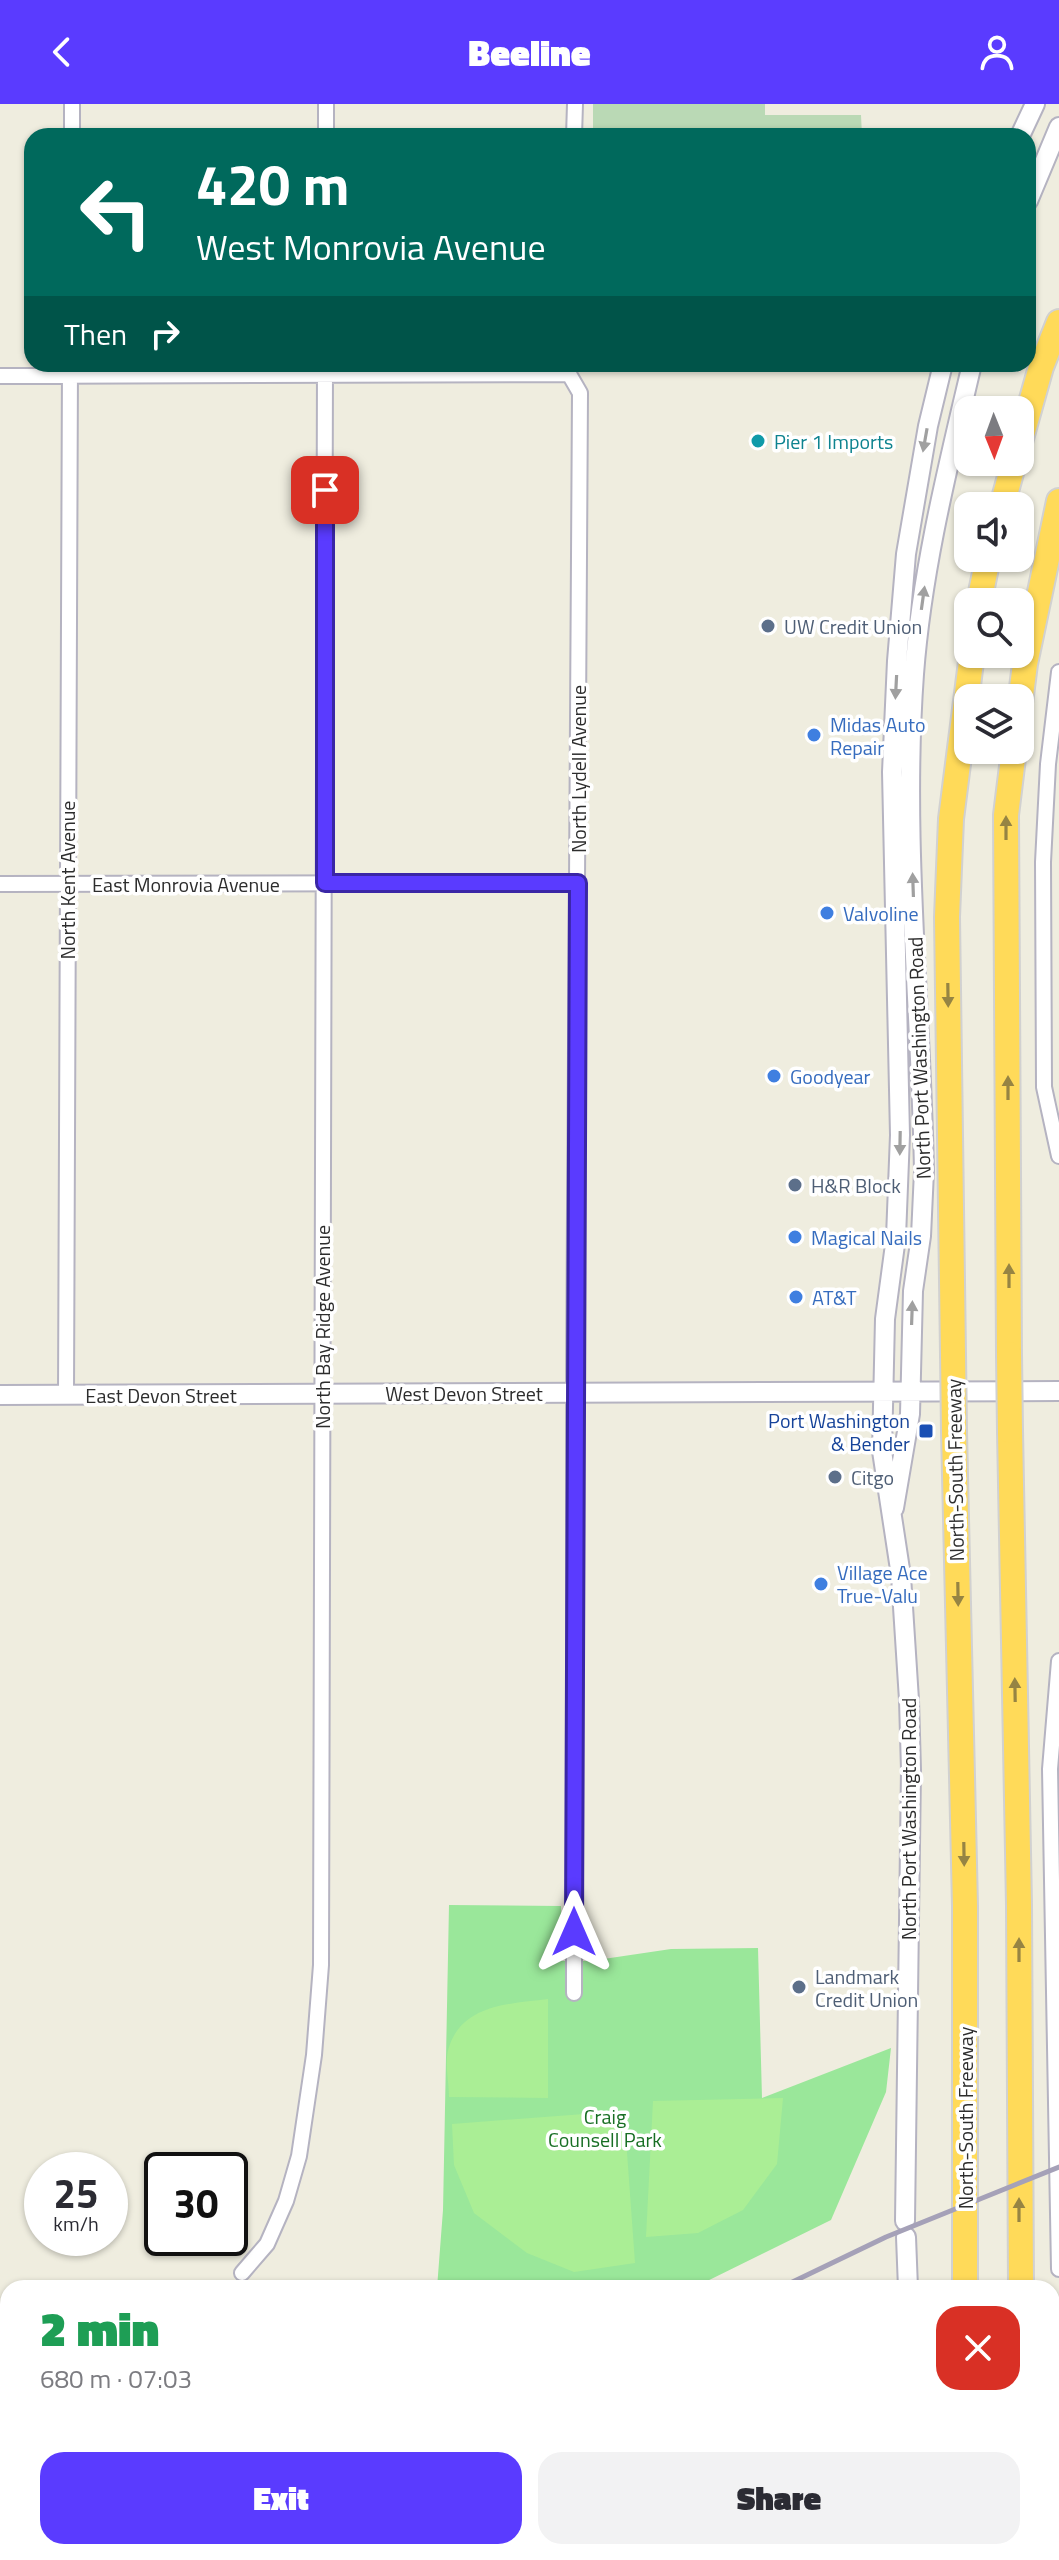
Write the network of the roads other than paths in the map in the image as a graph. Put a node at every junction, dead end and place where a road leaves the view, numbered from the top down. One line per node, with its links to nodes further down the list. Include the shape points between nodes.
1 (72, 104): 6 (street)
2 (326, 104): 7 (street)
3 (575, 104): 8 (street)
4 (1035, 104): 9 (main road)
5 (1059, 127): 10 (main road)
6 (72, 128)
7 (326, 128)
8 (574, 128)
9 (1024, 128)
10 (1036, 182)
11 (1059, 322): 19 (highway)
12 (47, 372): 18 (street)
13 (70, 372): 29 (street, North Kent Avenue)
14 (325, 372): 26 (street, North Bay Ridge Avenue)
15 (571, 372): 27 (street, North Lydell Avenue, via 580,393)
16 (941, 372): 31 (main road, North Port Washington Road, one-way to 31, via 906,554 894,716 900,1135)
17 (970, 372): 32 (main road, North Port Washington Road, one-way to 17, via 924,1171 911,775 914,671 931,545)
18 (0, 376)
19 (1033, 396)
20 (1059, 501): 23 (highway)
21 (970, 668): 45 (highway, North-South Freeway, one-way to 45, bridge, via 951,819 947,917 965,1906)
22 (1059, 672): 24 (street)
23 (1022, 684)
24 (1055, 738): 30 (street, via 1043,835 1044,1087)
25 (1012, 764): 46 (highway, one-way to 25, bridge, via 1009,1354 1006,815)
26 (325, 883): 27 (street, East Monrovia Avenue); 29 (street, East Monrovia Avenue); 35 (street, North Bay Ridge Avenue)
27 (578, 883): 34 (street, North Lydell Avenue)
28 (0, 884): 29 (street, East Monrovia Avenue)
29 (67, 884): 37 (street, North Kent Avenue)
30 (1059, 1156)
31 (884, 1390): 32 (main road, West Devon Street); 34 (main road, West Devon Street); 38 (main road, North Port Washington Road, via 882,1451)
32 (910, 1391): 33 (main road, West Devon Street); 38 (main road, North Port Washington Road)
33 (1059, 1391)
34 (575, 1393): 35 (main road, West Devon Street); 40 (street, North Lydell Avenue)
35 (322, 1394): 37 (main road, East Devon Street); 43 (street, North Bay Ridge Avenue, via 321,1965 314,2055 299,2156 286,2201 267,2244)
36 (0, 1395): 37 (main road, East Devon Street)
37 (66, 1395)
38 (893, 1515): 44 (main road, North Port Washington Road, via 911,1770)
39 (1059, 1661): 41 (street, via 1050,1769)
40 (574, 1993)
41 (1058, 2238): 42 (street)
42 (1059, 2269)
43 (242, 2273)
44 (908, 2280)
45 (965, 2280)
46 (1021, 2280)

